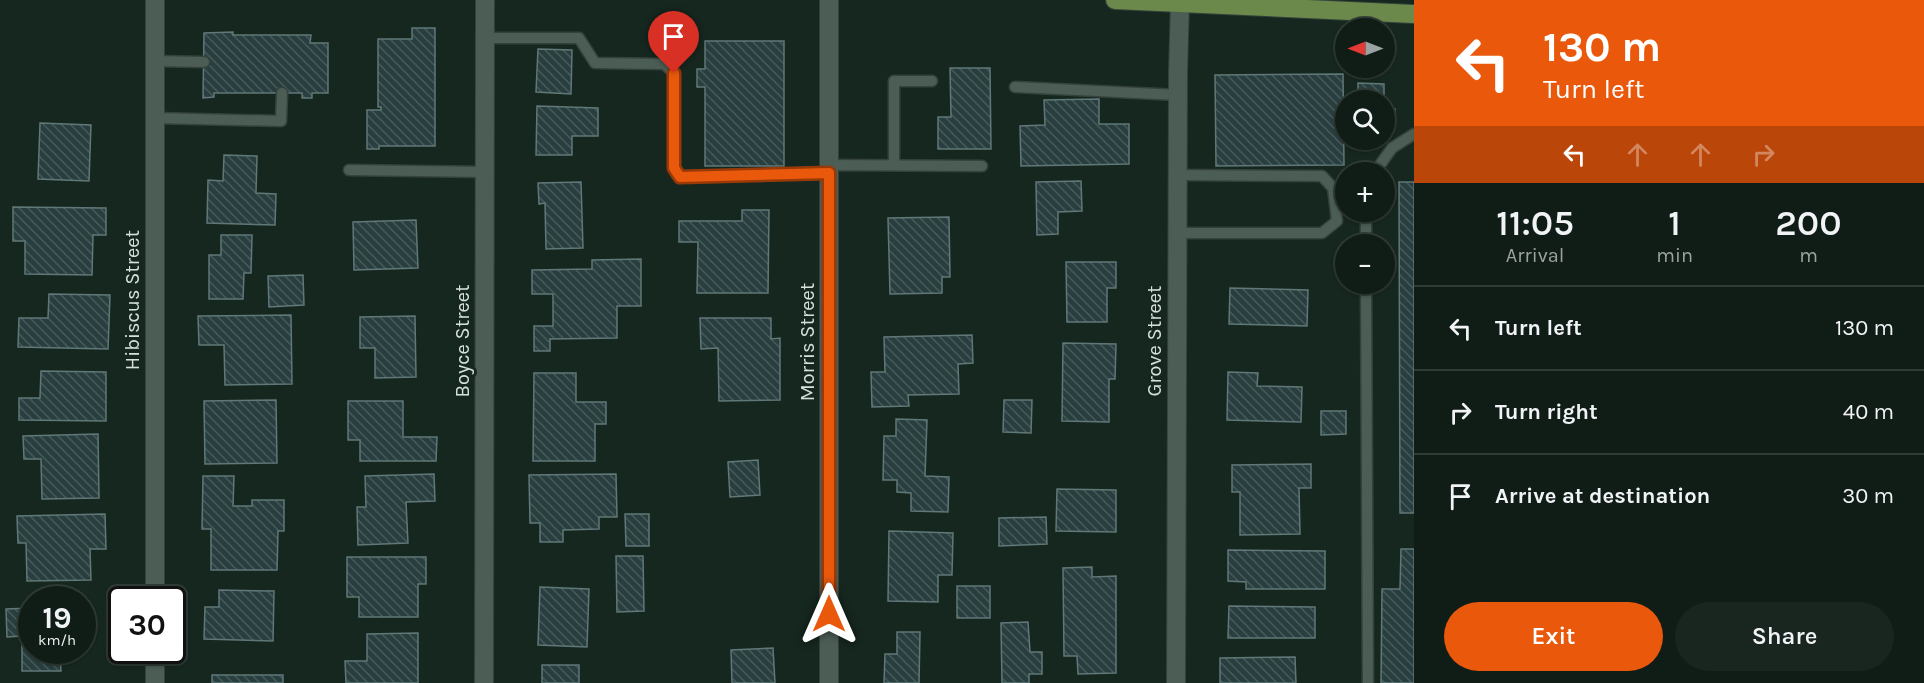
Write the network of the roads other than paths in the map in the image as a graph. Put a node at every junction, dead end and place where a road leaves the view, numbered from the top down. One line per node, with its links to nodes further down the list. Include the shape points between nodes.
1 (155, 0): 8 (street, Hibiscus Street)
2 (485, 0): 7 (street, Boyce Street)
3 (829, 0): 19 (street, Morris Street)
4 (1115, 0): 5 (main road)
5 (1180, 2): 6 (main road); 13 (street, Grove Street)
6 (1414, 14)
7 (485, 38): 19 (lane, via 579,38 594,63 664,64 674,73 674,168 680,177); 21 (street, Boyce Street)
8 (155, 61): 9 (lane); 14 (street, Hibiscus Street)
9 (204, 62)
10 (932, 81): 17 (lane, via 894,81)
11 (1015, 87): 13 (lane)
12 (282, 93): 14 (lane, via 281,121)
13 (1178, 96): 22 (street, Grove Street)
14 (155, 118): 25 (street, Hibiscus Street)
15 (1414, 134): 16 (lane, via 1392,148)
16 (1382, 162)
17 (894, 165): 18 (lane); 19 (lane)
18 (982, 166)
19 (829, 169): 29 (street, Morris Street)
20 (349, 170): 21 (lane)
21 (485, 172): 28 (street, Boyce Street)
22 (1178, 174): 23 (street, Grove Street); 23 (lane, via 1322,176 1333,188 1337,221 1322,233)
23 (1177, 233): 30 (street, Grove Street)
24 (1365, 294): 31 (lane)
25 (155, 586)
26 (155, 664): 27 (street)
27 (155, 683)
28 (484, 683)
29 (829, 683)
30 (1176, 683)
31 (1368, 683)

